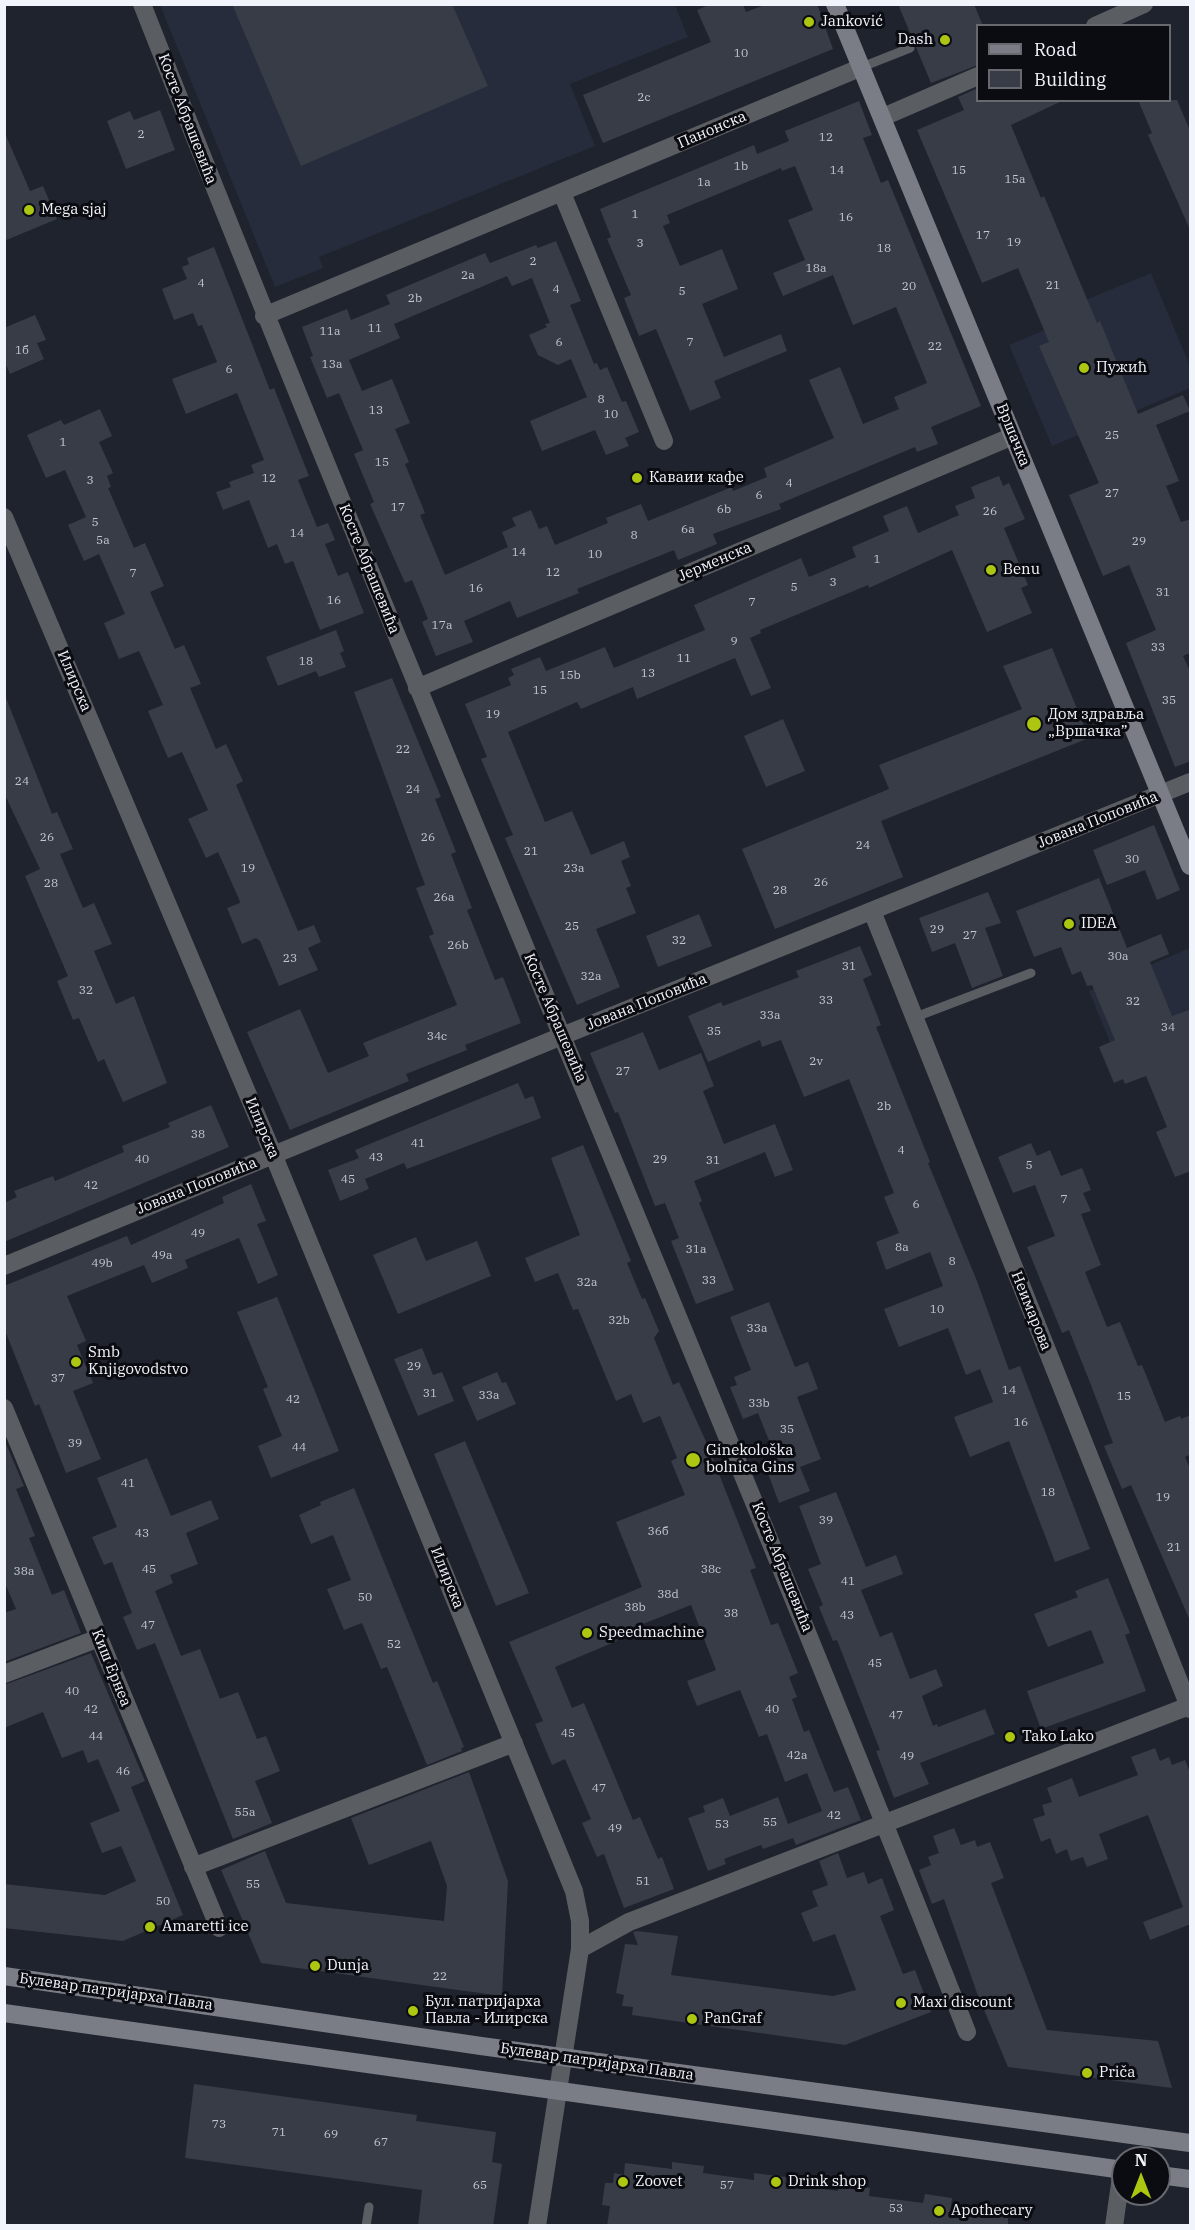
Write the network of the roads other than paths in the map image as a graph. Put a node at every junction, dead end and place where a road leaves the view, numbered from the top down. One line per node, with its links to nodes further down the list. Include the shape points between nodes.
1 (142, 4): 10 (street, Косте Абрашевића)
2 (835, 4): 6 (main road, Вршачка)
3 (1144, 4): 4 (street)
4 (1099, 24)
5 (910, 48): 6 (lane)
6 (862, 67): 8 (main road, Вршачка); 9 (street, Панонска)
7 (976, 77): 8 (street)
8 (883, 117): 11 (main road, Вршачка)
9 (562, 193): 10 (street, Панонска); 12 (street)
10 (264, 316): 14 (street, Косте Абрашевића)
11 (1013, 436): 14 (street, Јерменска); 16 (main road, Вршачка)
12 (664, 441)
13 (4, 517): 22 (street, Илирска)
14 (417, 688): 21 (street, Косте Абрашевића)
15 (1191, 782): 16 (street, Јована Поповића)
16 (1160, 794): 17 (main road, Вршачка); 18 (street, Јована Поповића)
17 (1191, 866)
18 (872, 911): 20 (street, Неимарова); 21 (street, Јована Поповића)
19 (1031, 973): 20 (lane)
20 (913, 1018): 27 (street, Неимарова)
21 (562, 1036): 22 (street, Јована Поповића); 29 (street, Косте Абрашевића)
22 (273, 1154): 23 (street, Јована Поповића); 28 (street, Илирска)
23 (4, 1266)
24 (4, 1408): 25 (street, Киш Ернеа)
25 (99, 1638): 26 (street); 30 (street, Киш Ернеа)
26 (4, 1674)
27 (1190, 1708): 29 (street)
28 (514, 1743): 30 (street); 32 (street, Илирска, via 574,1891)
29 (884, 1821): 32 (street, via 629,1922); 35 (street, Косте Абрашевића)
30 (193, 1867): 31 (street, Киш Ернеа)
31 (219, 1928)
32 (580, 1949): 36 (street, Илирска)
33 (4, 1976): 36 (main road, Булевар патријарха Павла)
34 (4, 2013): 37 (main road)
35 (967, 2032)
36 (564, 2057): 37 (street, Илирска); 38 (main road, Булевар патријарха Павла)
37 (559, 2091): 39 (main road); 45 (street, Илирска)
38 (1191, 2143)
39 (1111, 2168)
40 (1171, 2176): 41 (main road)
41 (1191, 2179)
42 (369, 2206): 44 (lane)
43 (1117, 2206): 46 (street)
44 (366, 2226)
45 (537, 2226)
46 (1114, 2226)

